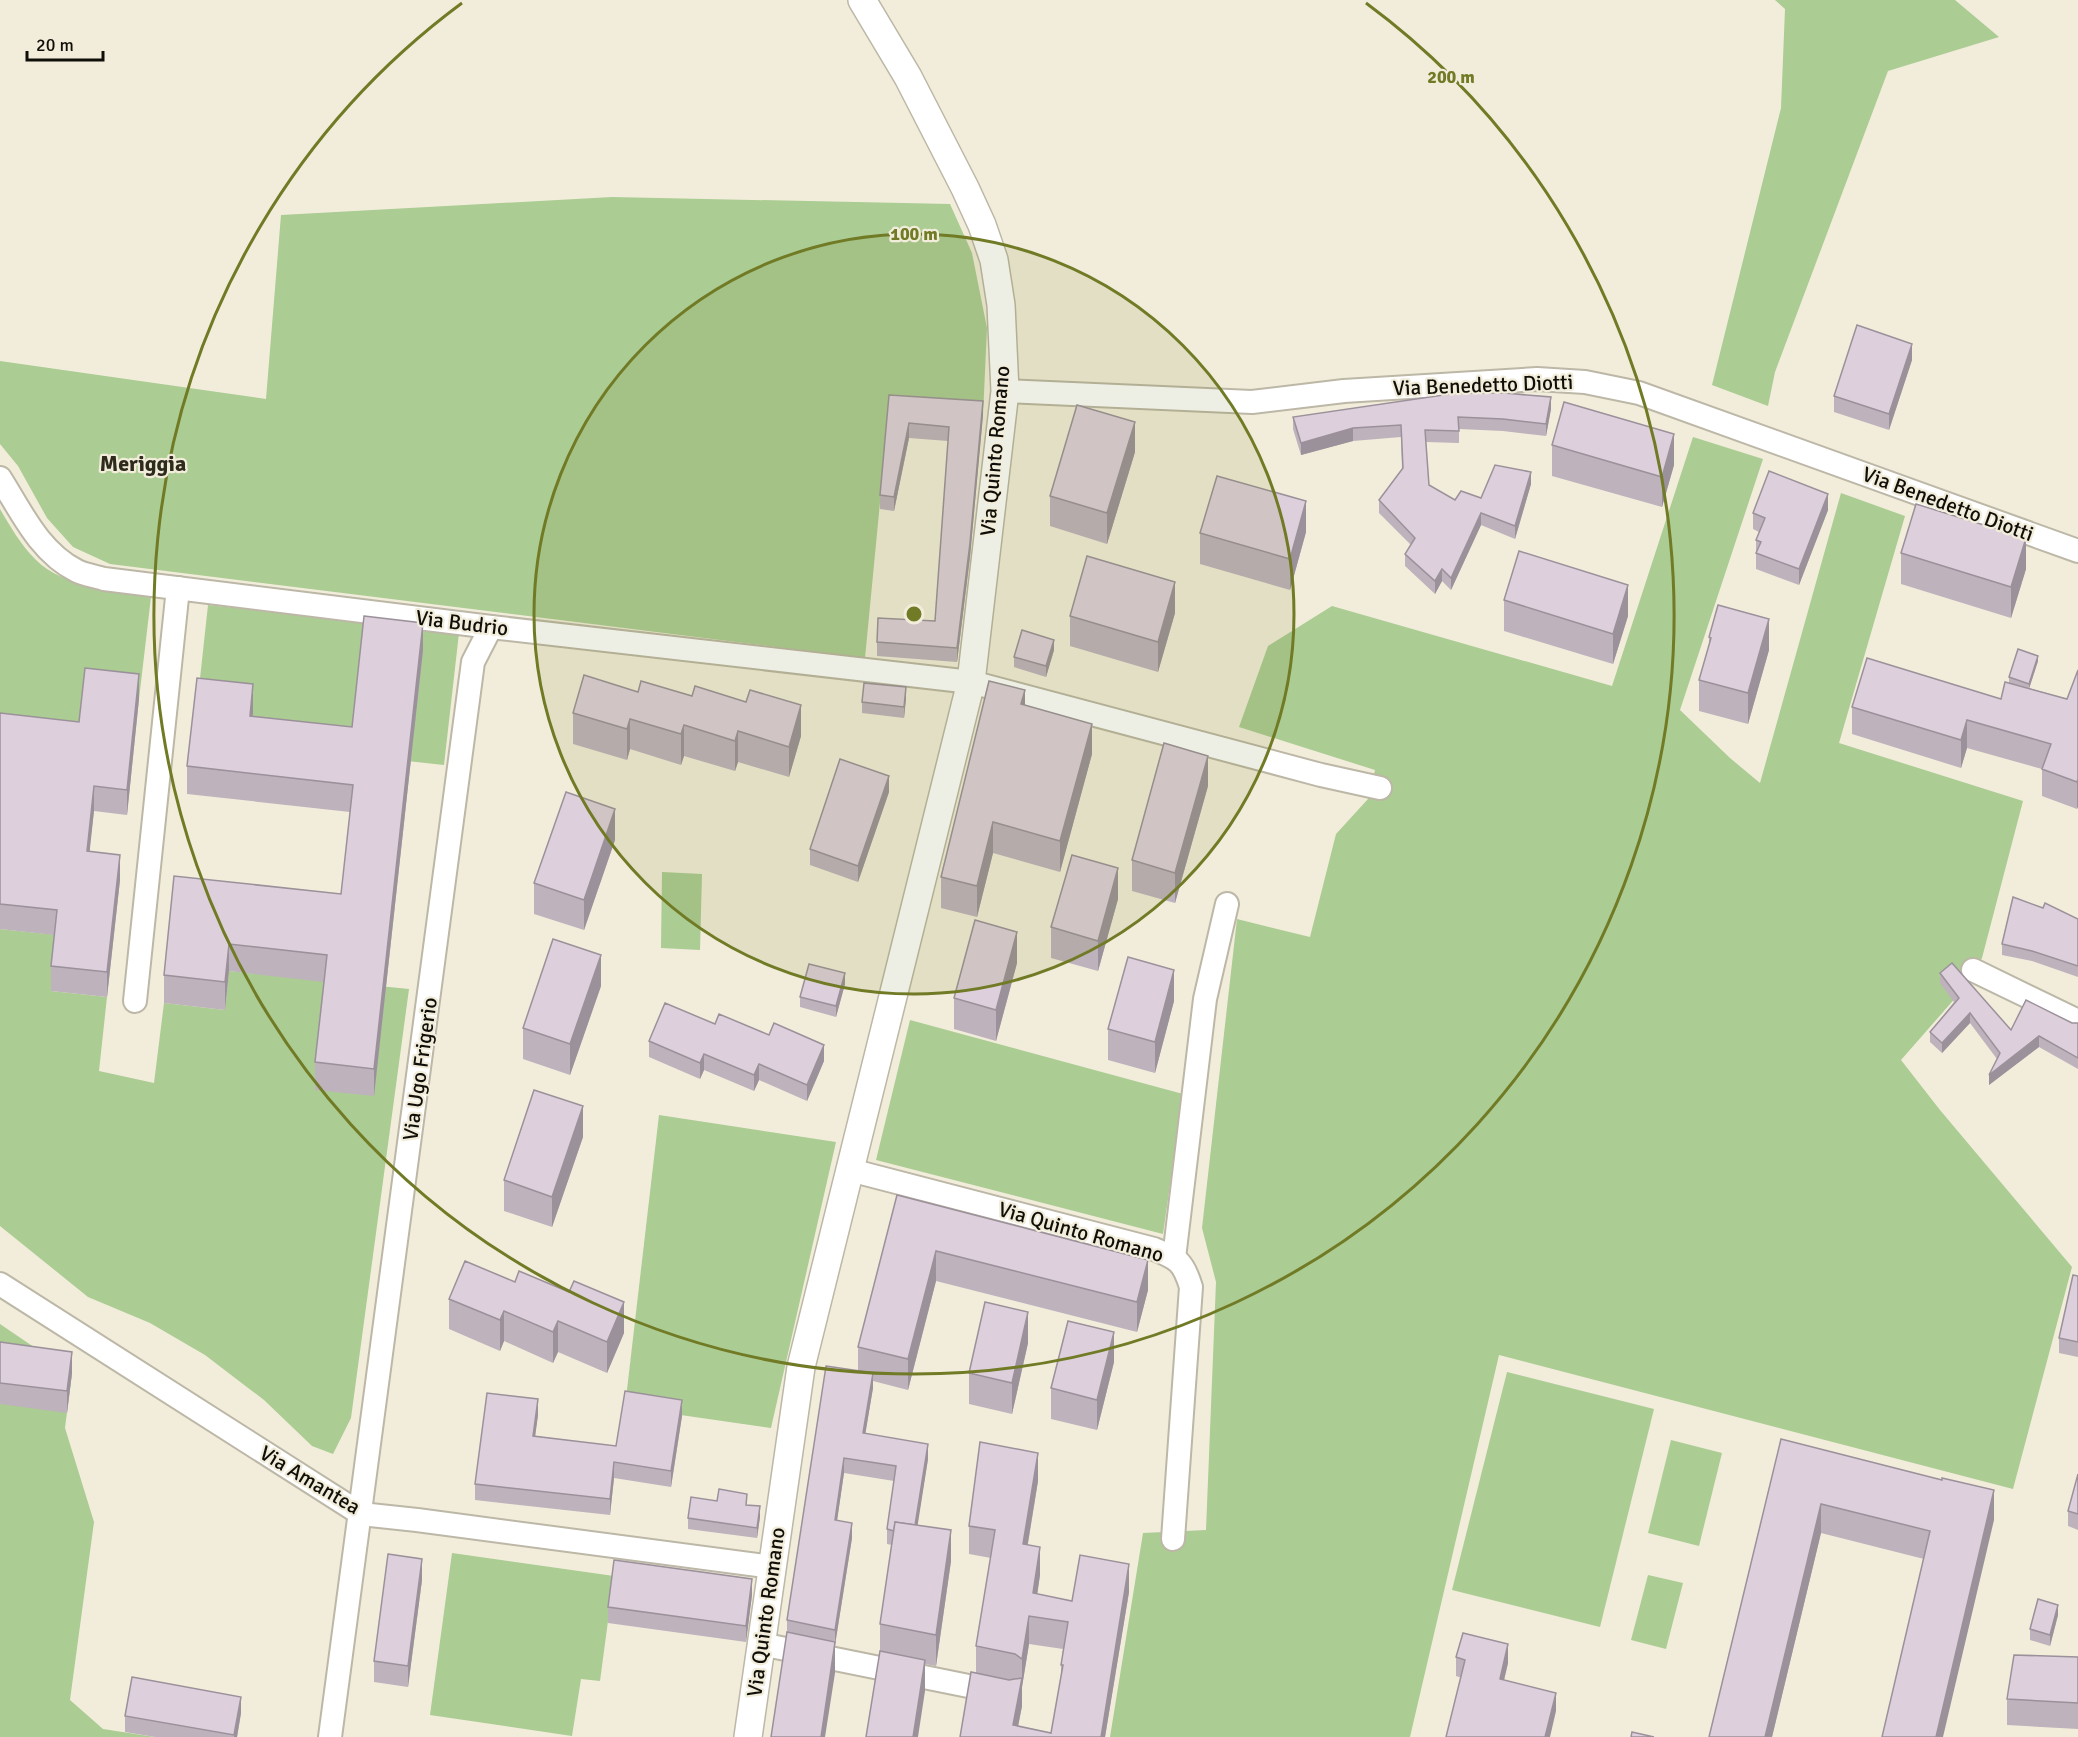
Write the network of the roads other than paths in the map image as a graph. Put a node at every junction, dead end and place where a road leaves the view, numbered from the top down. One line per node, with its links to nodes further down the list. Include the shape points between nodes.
1 (862, 0): 2 (street, Via Quinto Romano, via 908,77 982,225 994,260 1001,305)
2 (1005, 390): 4 (street, Via Benedetto Diotti, via 1252,402 1480,382 1585,381 1639,393); 7 (street, Via Quinto Romano)
3 (0, 478): 5 (street, Via Budrio, via 37,537 63,563 104,579)
4 (2078, 551)
5 (178, 588): 6 (street, Via Budrio); 11 (street)
6 (491, 627): 7 (street, Via Budrio); 16 (street, Via Ugo Frigerio, via 473,662)
7 (971, 682): 8 (street); 13 (street, Via Quinto Romano)
8 (1380, 788)
9 (1227, 904): 14 (street, via 1205,999)
10 (1973, 970): 12 (street)
11 (135, 1001)
12 (2078, 1021)
13 (850, 1170): 14 (street, Via Quinto Romano, via 1154,1249); 18 (street, Via Quinto Romano, via 801,1367)
14 (1174, 1258): 17 (street, Via Quinto Romano, via 1185,1269 1191,1287)
15 (0, 1284): 16 (street, Via Amantea)
16 (361, 1514): 18 (street, Via Amantea); 21 (street, Via Ugo Frigerio)
17 (1173, 1539)
18 (772, 1567): 19 (street, Via Quinto Romano)
19 (761, 1644): 20 (street); 22 (street, Via Quinto Romano)
20 (1012, 1695)
21 (330, 1737)
22 (748, 1737)

